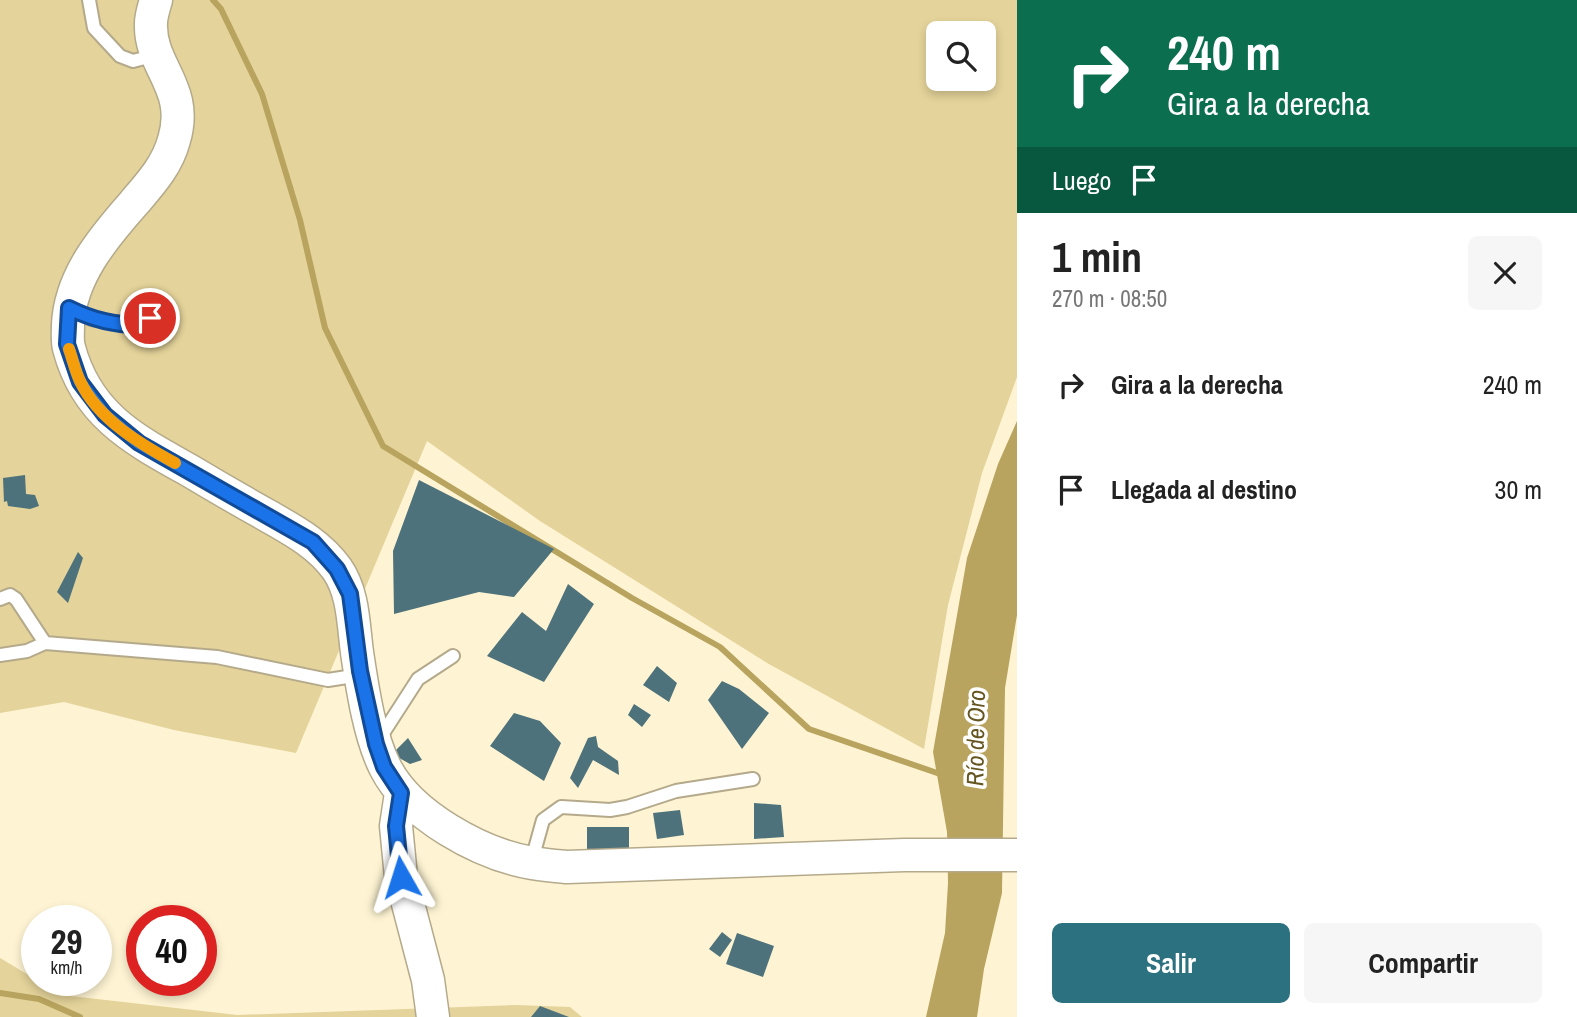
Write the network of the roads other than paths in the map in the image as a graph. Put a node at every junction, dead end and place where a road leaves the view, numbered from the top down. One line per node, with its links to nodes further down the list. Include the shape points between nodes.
1 (89, 0): 3 (lane, via 94,28 120,56 133,61)
2 (156, 0): 3 (street, via 151,24)
3 (157, 55): 5 (street, via 179,110 174,141 161,171 83,269)
4 (156, 300): 5 (lane, via 142,326 91,319)
5 (69, 308): 10 (street, via 67,344 80,382 105,415 139,443 313,542 337,569 350,594)
6 (0, 599): 7 (lane, via 16,599)
7 (45, 643): 8 (lane); 10 (lane, via 217,657 328,680)
8 (0, 655)
9 (453, 656): 11 (lane, via 418,679)
10 (360, 671): 11 (street)
11 (376, 744): 13 (street)
12 (753, 779): 15 (lane, via 676,791 610,810 561,807 543,820)
13 (401, 793): 15 (street, via 425,814 478,846); 16 (street, via 396,826 401,877)
14 (1017, 855): 15 (street, via 567,867)
15 (531, 863)
16 (433, 1017)

